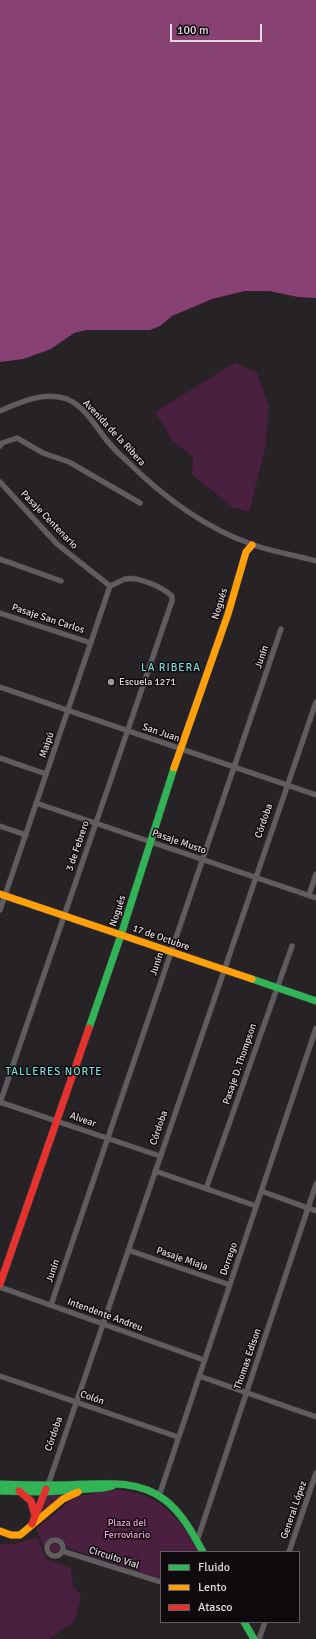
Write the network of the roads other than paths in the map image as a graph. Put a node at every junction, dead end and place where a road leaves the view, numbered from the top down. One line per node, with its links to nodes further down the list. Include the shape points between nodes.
1 (0, 411): 5 (street, Avenida de la Ribera, via 46,396 67,399 94,422 109,444 152,485 215,530)
2 (0, 446): 4 (street, via 17,438 43,454 69,462)
3 (0, 482): 9 (street, Pasaje Centenario, via 57,544)
4 (140, 503)
5 (252, 545): 7 (street, Avenida de la Ribera); 17 (street, Nogués, via 246,552 228,614)
6 (0, 560): 8 (street)
7 (316, 561)
8 (61, 580)
9 (110, 586): 12 (street, Maipú); 16 (street, 3 de Febrero, via 132,579 159,587 172,596)
10 (0, 613): 12 (street, Pasaje San Carlos)
11 (281, 629): 19 (street, Junín)
12 (91, 643): 15 (street, Maipú)
13 (0, 687): 15 (street, San Juan)
14 (316, 702): 21 (street, Córdoba)
15 (68, 710): 16 (street, San Juan); 20 (street, Maipú)
16 (127, 731): 17 (street, San Juan); 24 (street, 3 de Febrero)
17 (180, 749): 19 (street, San Juan); 27 (street, Nogués)
18 (0, 758): 20 (street)
19 (233, 767): 21 (street, San Juan); 28 (street, Junín)
20 (46, 774): 23 (street, Maipú)
21 (287, 786): 22 (street, San Juan); 30 (street, Córdoba)
22 (316, 795)
23 (36, 803): 24 (street, Pasaje Musto); 26 (street, Maipú)
24 (96, 823): 27 (street, Pasaje Musto); 35 (street, 3 de Febrero)
25 (0, 826): 26 (street)
26 (26, 835): 31 (street, Maipú)
27 (151, 842): 28 (street, Pasaje Musto); 36 (street, Nogués)
28 (202, 859): 30 (street, Pasaje Musto); 38 (street, Junín)
29 (316, 874): 32 (street)
30 (256, 877): 32 (street, Pasaje Musto); 39 (street, Córdoba)
31 (2, 895): 34 (street, Maipú); 35 (street, 17 de Octubre)
32 (308, 895): 33 (street, Pasaje Musto)
33 (316, 898)
34 (0, 910)
35 (64, 916): 36 (street, 17 de Octubre); 43 (street, 3 de Febrero)
36 (121, 935): 38 (street, 17 de Octubre); 44 (street, Nogués)
37 (292, 946): 40 (street, Pasaje D. Thompson)
38 (171, 952): 39 (street, 17 de Octubre); 45 (street, Junín)
39 (224, 970): 40 (street, 17 de Octubre); 46 (street, Córdoba)
40 (277, 987): 41 (street, 17 de Octubre); 49 (street, Pasaje D. Thompson)
41 (316, 1000)
42 (316, 1028): 50 (street, Dorrego)
43 (0, 1102): 44 (street, Alvear)
44 (56, 1121): 45 (street, Alvear); 55 (street, Nogués)
45 (107, 1138): 46 (street, Alvear); 58 (street, Junín)
46 (160, 1156): 47 (street, Córdoba)
47 (155, 1171): 49 (street); 54 (street, Córdoba)
48 (316, 1184): 52 (street, Thomas Edison)
49 (206, 1189): 51 (street)
50 (261, 1191): 51 (street, Dorrego); 52 (street)
51 (256, 1206): 56 (street, Dorrego)
52 (308, 1208): 53 (street); 63 (street, Thomas Edison)
53 (316, 1210)
54 (128, 1250): 56 (street, Pasaje Miaja); 59 (street, Córdoba)
55 (0, 1284)
56 (230, 1285): 60 (street, Dorrego)
57 (0, 1287): 58 (street, Intendente Andreu)
58 (50, 1306): 59 (street, Intendente Andreu)
59 (103, 1324): 60 (street, Intendente Andreu); 64 (street, Córdoba)
60 (204, 1360): 62 (street, Dorrego)
61 (0, 1376): 64 (street, Colón)
62 (199, 1376): 63 (street); 66 (street, Dorrego)
63 (246, 1393): 65 (street); 78 (street, Thomas Edison)
64 (76, 1402): 66 (street, Colón); 70 (street, Córdoba)
65 (316, 1417)
66 (178, 1438): 74 (street, Dorrego)
67 (316, 1473): 81 (street, General López)
68 (0, 1484): 70 (street)
69 (116, 1485): 70 (street, via 103,1483); 71 (street); 74 (street, via 147,1490)
70 (46, 1488): 71 (street); 73 (street); 75 (street, Córdoba)
71 (87, 1489): 76 (street, via 63,1499)
72 (0, 1491): 73 (street)
73 (19, 1491): 75 (street, via 32,1501)
74 (159, 1496): 78 (street, via 184,1521)
75 (35, 1518): 76 (street, Córdoba)
76 (30, 1528): 77 (street, via 20,1535)
77 (0, 1531)
78 (197, 1541): 80 (street)
79 (62, 1551): 82 (street, Circuito Vial)
80 (202, 1551)
81 (289, 1551)
82 (160, 1582)
83 (245, 1623): 85 (street)
84 (265, 1623): 86 (street)
85 (254, 1639)
86 (259, 1639)

